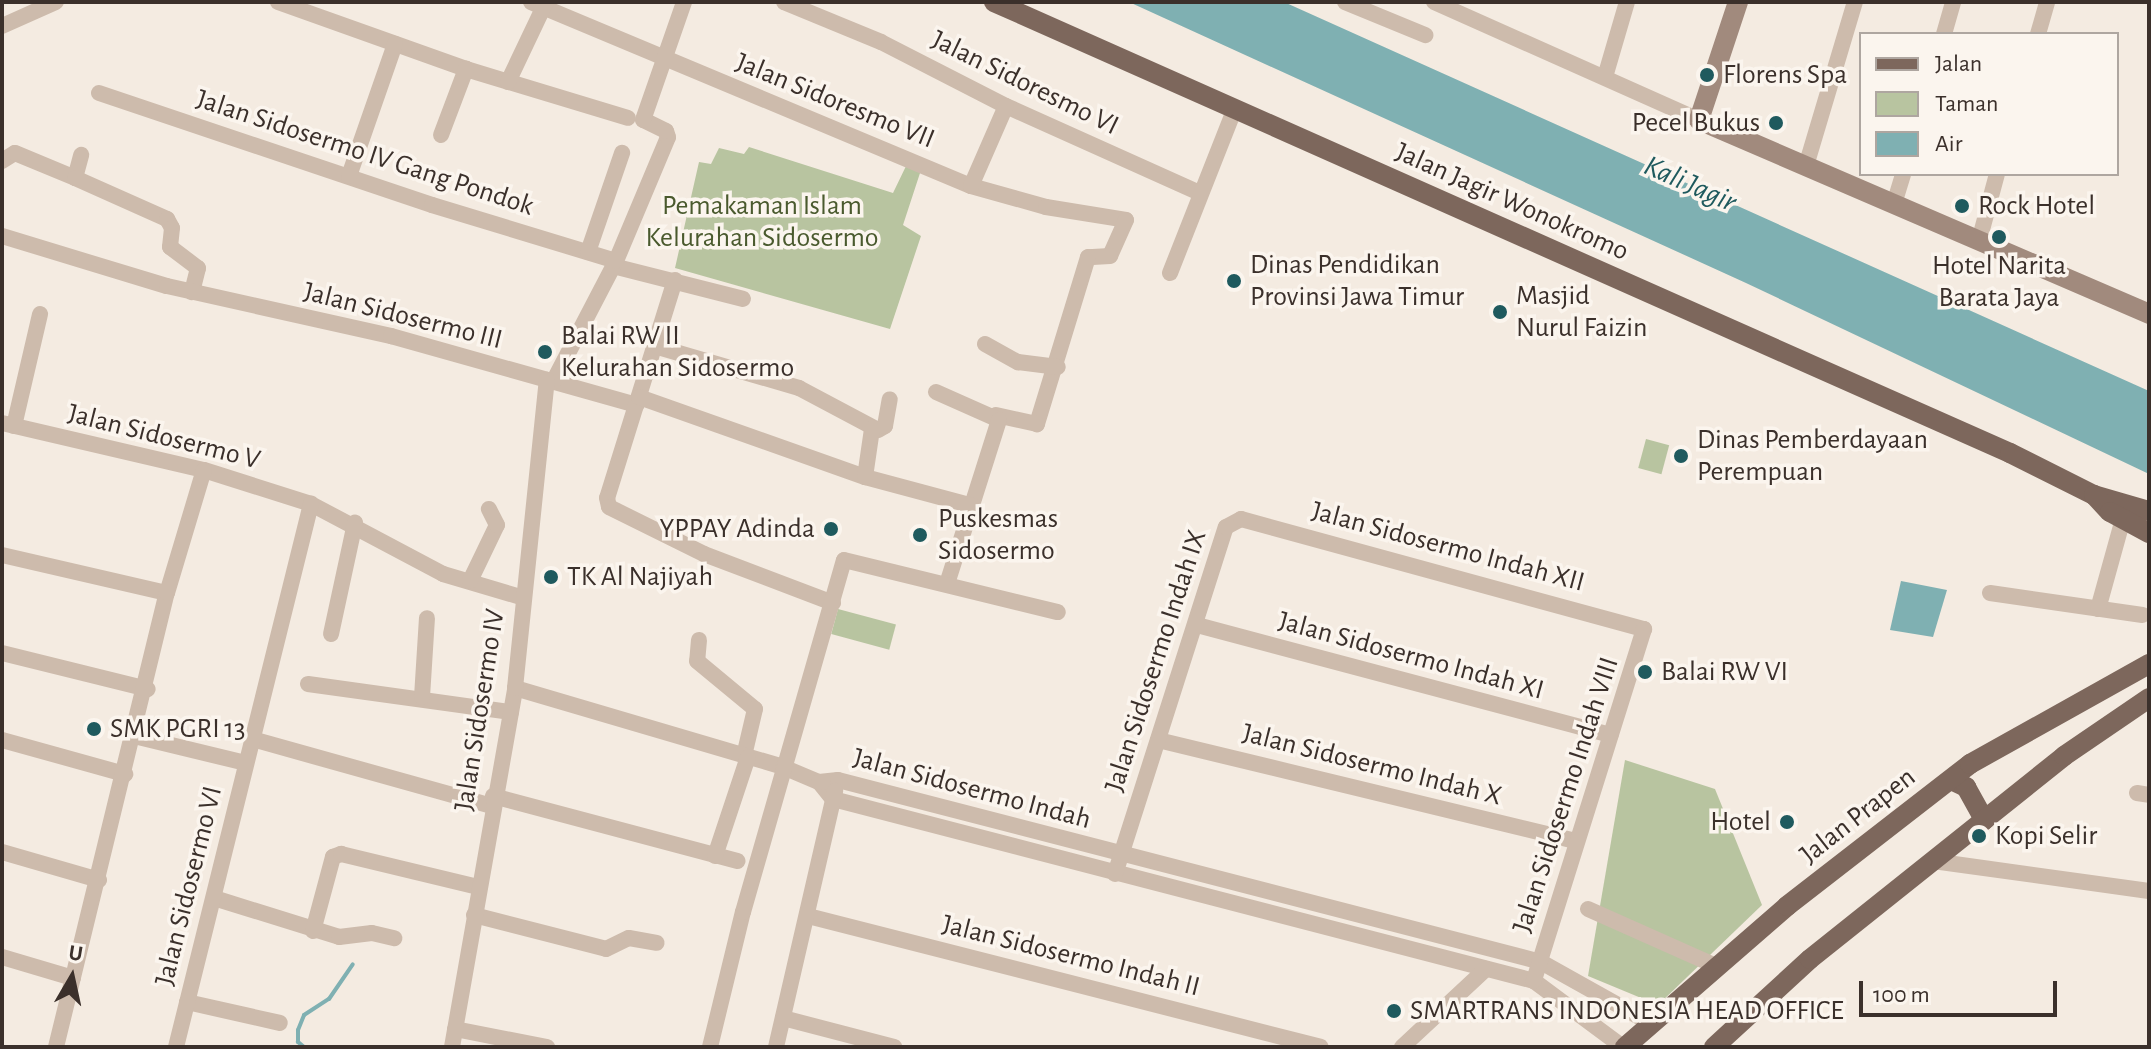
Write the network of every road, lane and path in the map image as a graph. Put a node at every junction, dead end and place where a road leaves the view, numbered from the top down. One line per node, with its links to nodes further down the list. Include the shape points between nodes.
1 (56, 2): 14 (street)
2 (278, 2): 18 (street)
3 (684, 2): 19 (street)
4 (784, 2): 24 (street, Jalan Sidoresmo VI, via 881,42)
5 (994, 2): 25 (main road, Jalan Jagir Wonokromo)
6 (1345, 2): 17 (street)
7 (1434, 2): 21 (street)
8 (1627, 2): 21 (street)
9 (1738, 2): 27 (street)
10 (1855, 2): 32 (street)
11 (1953, 2): 15 (street)
12 (2047, 2): 16 (street)
13 (541, 4): 19 (street, Jalan Sidoresmo VII); 22 (street)
14 (2, 26)
15 (1945, 32)
16 (2039, 32)
17 (1425, 35)
18 (395, 44): 20 (street); 33 (street)
19 (669, 58): 26 (street); 37 (street, Jalan Sidoresmo VII)
20 (466, 69): 22 (street); 28 (street)
21 (1605, 77): 27 (street)
22 (508, 82): 26 (street)
23 (99, 93): 33 (street, Jalan Sidosermo IV Gang Pondok)
24 (1006, 106): 37 (street); 38 (street, Jalan Sidoresmo VI)
25 (1235, 108): 38 (street); 62 (main road, Jalan Jagir Wonokromo)
26 (636, 120): 43 (street, Jalan Sidosermo IV, via 666,131 668,137)
27 (1699, 120): 32 (street)
28 (441, 135)
29 (622, 153): 42 (street)
30 (81, 155): 36 (street)
31 (2, 161): 36 (street, via 15,153)
32 (1806, 166): 39 (street)
33 (349, 176): 42 (street, Jalan Sidosermo IV Gang Pondok)
34 (1902, 176): 39 (street)
35 (1996, 176): 41 (street)
36 (75, 178): 46 (street, via 167,219 170,247 198,268)
37 (971, 186): 52 (street, Jalan Sidoresmo VII, via 1046,207 1127,221 1110,256 1088,257)
38 (1200, 193): 44 (street)
39 (1894, 204): 41 (street)
40 (2, 236): 46 (street, Jalan Sidosermo III)
41 (1979, 241): 49 (street)
42 (588, 252): 43 (street, Jalan Sidosermo IV Gang Pondok)
43 (614, 264): 45 (street, Jalan Sidosermo IV Gang Pondok); 53 (street, Jalan Sidosermo IV)
44 (1170, 273)
45 (675, 280): 47 (street, Jalan Sidosermo IV Gang Pondok); 51 (street)
46 (192, 292): 53 (street, Jalan Sidosermo III, via 391,336)
47 (743, 299)
48 (40, 314): 58 (street)
49 (2149, 314)
50 (985, 344): 52 (street, via 1018,362)
51 (658, 347): 56 (street); 59 (street, via 799,388)
52 (1058, 367): 57 (street, via 1035,427)
53 (550, 381): 56 (street, Jalan Sidosermo III); 76 (street, Jalan Sidosermo IV)
54 (936, 392): 57 (street)
55 (890, 399): 59 (street, via 885,426)
56 (638, 401): 61 (street, Jalan Sidosermo III); 77 (street, via 607,498 611,510 704,554)
57 (996, 415): 64 (street, via 999,424)
58 (8, 425): 60 (street, Jalan Sidosermo V)
59 (872, 429): 61 (street)
60 (204, 470): 63 (street, Jalan Sidosermo V); 74 (street)
61 (865, 477): 64 (street, Jalan Sidosermo III)
62 (2094, 495): 66 (main road, Jalan Jagir Wonokromo); 68 (main road, Jalan Jagir Wonokromo)
63 (311, 504): 69 (street, Jalan Sidosermo V); 96 (street, Jalan Sidosermo VI)
64 (973, 506): 73 (street)
65 (489, 509): 72 (street, via 496,527)
66 (2149, 511)
67 (1241, 519): 82 (street, Jalan Sidosermo Indah IX, via 1226,527); 83 (street, Jalan Sidosermo Indah XII)
68 (2123, 519): 70 (main road, Jalan Jagir Wonokromo); 78 (street)
69 (355, 523): 72 (street, Jalan Sidosermo V, via 443,574); 84 (street)
70 (2149, 533)
71 (2, 555): 74 (street)
72 (470, 581): 76 (street, Jalan Sidosermo V)
73 (947, 584): 77 (street, via 844,560); 79 (street)
74 (167, 593): 90 (street)
75 (1990, 593): 78 (street)
76 (524, 598): 89 (street, Jalan Sidosermo IV)
77 (833, 603): 101 (street)
78 (2098, 609): 80 (street)
79 (1058, 612)
80 (2142, 615)
81 (427, 618): 91 (street)
82 (1197, 625): 94 (street, Jalan Sidosermo Indah XI); 98 (street, Jalan Sidosermo Indah IX)
83 (1642, 626): 94 (street, Jalan Sidosermo Indah VIII, via 1643,640)
84 (331, 634)
85 (699, 640): 99 (street, via 697,661 755,709)
86 (2, 653): 90 (street)
87 (2149, 664): 105 (main road, Jalan Prapen, via 2016,735)
88 (308, 684): 91 (street)
89 (515, 688): 93 (street, Jalan Sidosermo IV); 99 (street)
90 (148, 689): 95 (street)
91 (422, 697): 93 (street)
92 (2149, 698): 108 (main road)
93 (511, 712): 107 (street, Jalan Sidosermo IV)
94 (1611, 735): 109 (street, Jalan Sidosermo Indah VIII)
95 (134, 736): 100 (street); 102 (street)
96 (252, 739): 100 (street, Jalan Sidosermo VI); 107 (street)
97 (2, 740): 102 (street)
98 (1158, 740): 109 (street, Jalan Sidosermo Indah X); 110 (street, Jalan Sidosermo Indah IX)
99 (746, 756): 101 (street); 112 (street)
100 (246, 763): 119 (street, Jalan Sidosermo VI)
101 (783, 767): 104 (street); 145 (street)
102 (125, 774): 116 (street)
103 (838, 780): 104 (street, Jalan Sidosermo Indah); 106 (street); 110 (street, Jalan Sidosermo Indah)
104 (819, 782): 106 (street, Jalan Sidosermo Indah)
105 (1958, 784): 108 (main road); 131 (main road, Jalan Prapen, via 1787,906)
106 (833, 799): 115 (street, Jalan Sidosermo Indah); 123 (street)
107 (492, 801): 112 (street); 117 (street, Jalan Sidosermo IV)
108 (1982, 813): 114 (main road)
109 (1574, 841): 130 (street, Jalan Sidosermo Indah VIII)
110 (1122, 855): 115 (street, Jalan Sidosermo Indah IX); 120 (street, Jalan Sidosermo Indah)
111 (15, 856): 116 (street)
112 (715, 856): 113 (street)
113 (737, 861)
114 (1933, 861): 118 (street); 151 (main road, via 1810,959)
115 (1115, 874): 124 (street, Jalan Sidosermo Indah)
116 (99, 880): 133 (street)
117 (478, 887): 122 (street, Jalan Sidosermo IV); 125 (street, via 341,854 333,857)
118 (2149, 891)
119 (214, 898): 125 (street); 136 (street, Jalan Sidosermo VI)
120 (1323, 908): 124 (street); 130 (street, Jalan Sidosermo Indah)
121 (1588, 909): 131 (street)
122 (474, 915): 127 (street, via 606,949 629,938); 140 (street, Jalan Sidosermo IV)
123 (808, 916): 137 (street); 148 (street, Jalan Sidosermo Indah II)
124 (1319, 926): 129 (street, Jalan Sidosermo Indah)
125 (313, 931): 126 (street)
126 (394, 938)
127 (657, 943)
128 (2, 957): 133 (street)
129 (1459, 962): 132 (street, Jalan Sidosermo Indah); 135 (street)
130 (1541, 962): 134 (street, Jalan Sidosermo Indah VIII); 139 (street, Jalan Sidosermo Indah)
131 (1718, 967): 139 (main road, Jalan Prapen)
132 (1486, 969): 134 (street, Jalan Sidosermo Indah); 135 (street)
133 (73, 978): 141 (street)
134 (1534, 981): 150 (street, Jalan Sidosermo Indah)
135 (1457, 994): 149 (street)
136 (187, 1002): 138 (street); 142 (street, Jalan Sidosermo VI)
137 (783, 1018): 146 (street); 147 (street)
138 (280, 1023)
139 (1652, 1024): 150 (main road, Jalan Prapen)
140 (455, 1029): 143 (street, Jalan Sidosermo IV); 144 (street)
141 (56, 1047)
142 (176, 1047)
143 (452, 1047)
144 (547, 1047)
145 (710, 1047)
146 (776, 1047)
147 (894, 1047)
148 (1321, 1047)
149 (1402, 1047)
150 (1624, 1047)
151 (1714, 1047)

